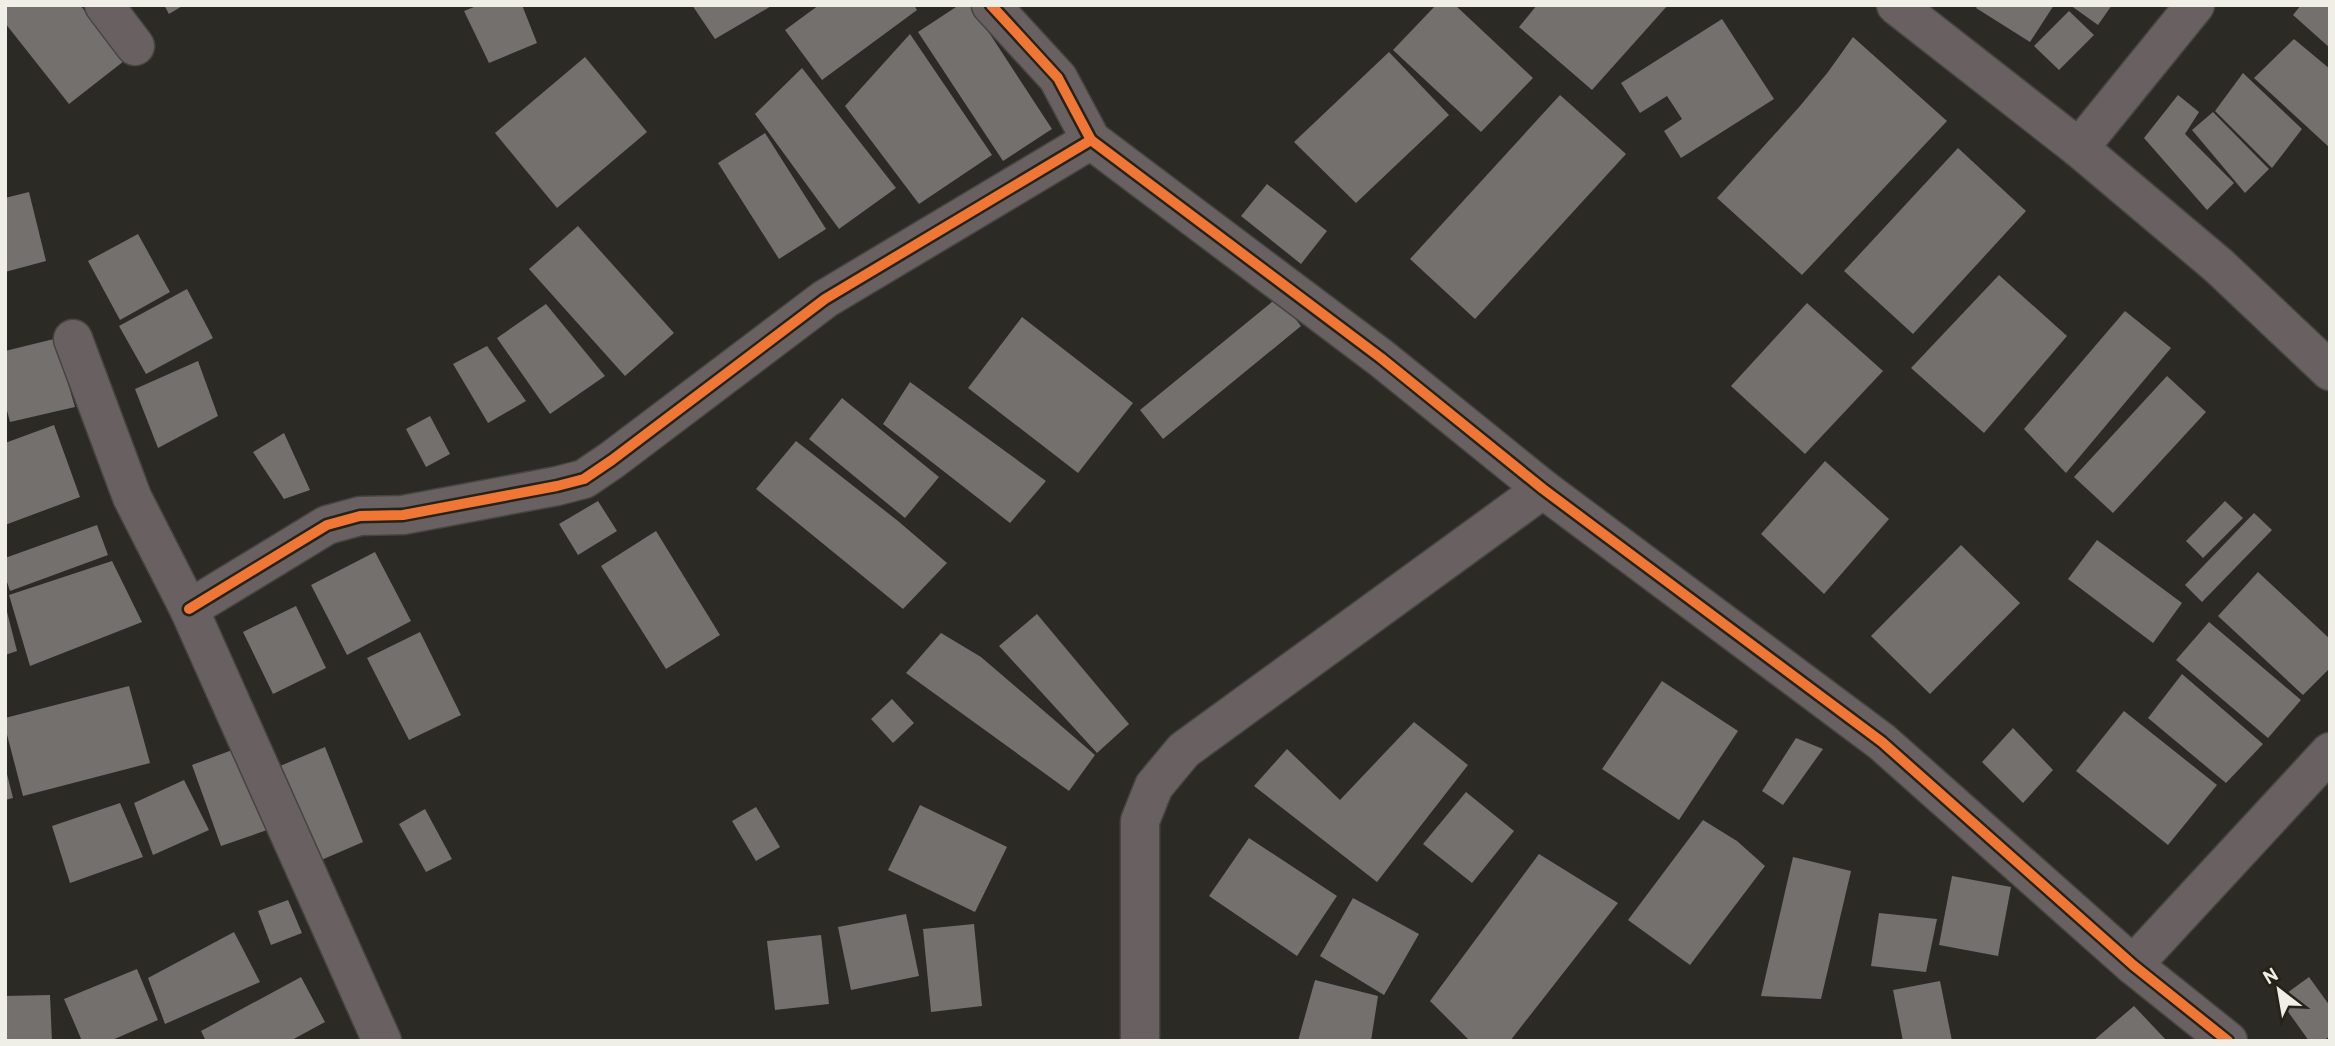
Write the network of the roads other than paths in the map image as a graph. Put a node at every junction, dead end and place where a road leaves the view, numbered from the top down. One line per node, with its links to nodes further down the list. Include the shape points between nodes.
1 (104, 5): 5 (street)
2 (991, 5): 6 (street, via 1058,78)
3 (1896, 5): 7 (street)
4 (2195, 5): 7 (street)
5 (135, 46)
6 (1091, 140): 10 (street, via 1381,358); 11 (street, via 825,299 584,479 404,515 360,516 327,525)
7 (2079, 148): 9 (street, via 2218,266)
8 (73, 339): 11 (street, via 132,497)
9 (2330, 371)
10 (1543, 489): 13 (street, via 1882,742); 15 (street, via 1184,750 1154,786 1140,821)
11 (189, 608): 14 (street)
12 (2330, 752): 13 (street)
13 (2133, 965): 16 (street)
14 (382, 1041)
15 (1140, 1041)
16 (2228, 1041)

